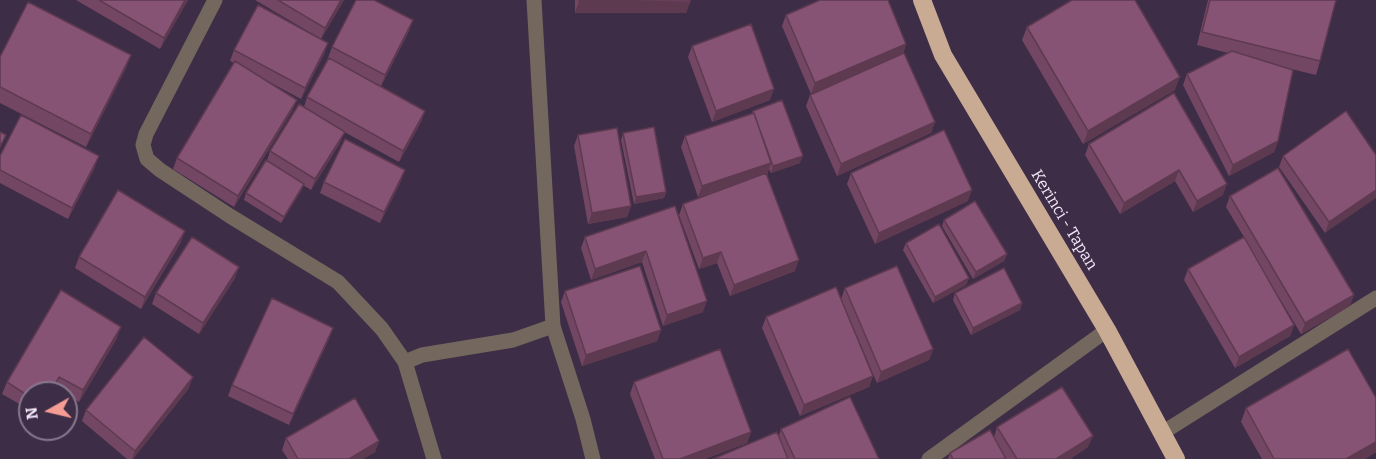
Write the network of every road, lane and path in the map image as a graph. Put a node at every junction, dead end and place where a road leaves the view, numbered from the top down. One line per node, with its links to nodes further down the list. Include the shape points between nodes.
1 (215, 0): 7 (street, via 146,134 143,145 147,159 338,282 382,329)
2 (534, 0): 5 (street)
3 (922, 0): 6 (highway, Kerinci - Tapan, via 944,55)
4 (1376, 298): 8 (street)
5 (553, 326): 7 (street, via 513,340 422,355); 10 (street)
6 (1107, 330): 8 (highway, Kerinci - Tapan); 11 (street)
7 (405, 362): 9 (street)
8 (1162, 433): 12 (highway, Kerinci - Tapan)
9 (434, 459)
10 (593, 459)
11 (929, 459)
12 (1176, 459)

